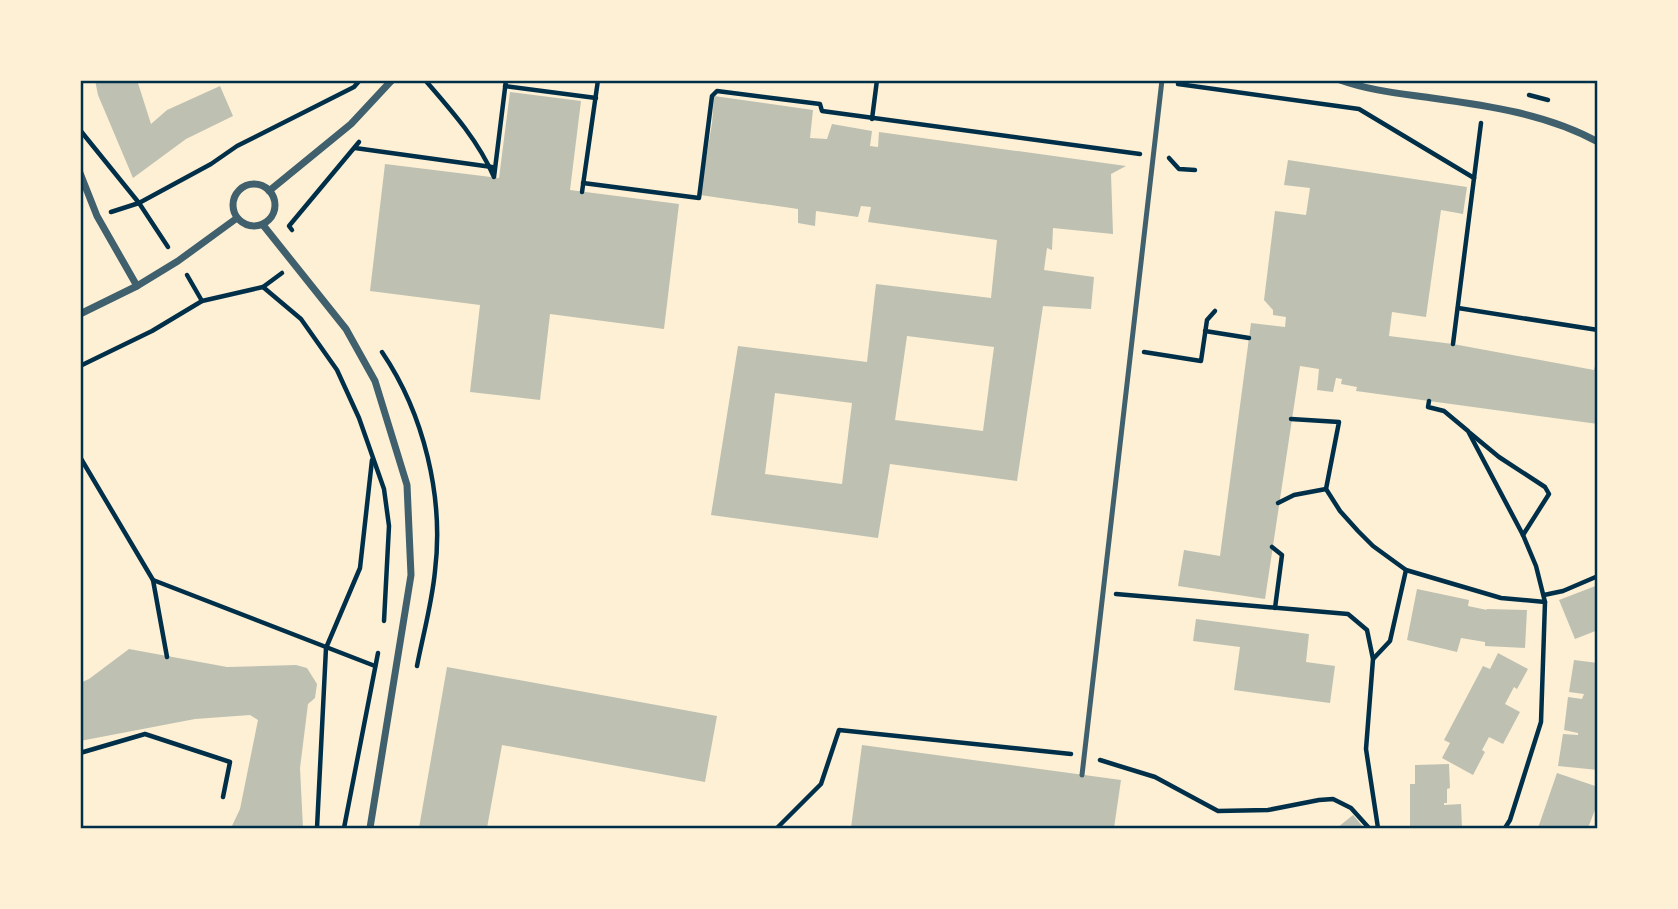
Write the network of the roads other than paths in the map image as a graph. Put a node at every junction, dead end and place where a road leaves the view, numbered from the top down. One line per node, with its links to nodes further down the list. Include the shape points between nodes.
1 (392, 80): 6 (street, via 351,124)
2 (1340, 80): 4 (street, via 1361,88 1483,105 1573,128)
3 (1162, 81): 11 (lane)
4 (1598, 142)
5 (80, 173): 9 (street, via 97,216)
6 (269, 191): 7 (street, via 257,184 237,191 232,205); 8 (street, via 275,209)
7 (237, 218): 8 (street, via 249,226); 9 (street)
8 (263, 225): 12 (street, via 346,329 364,360 407,485 411,575)
9 (137, 286): 10 (street)
10 (80, 314)
11 (1082, 775)
12 (370, 828)

